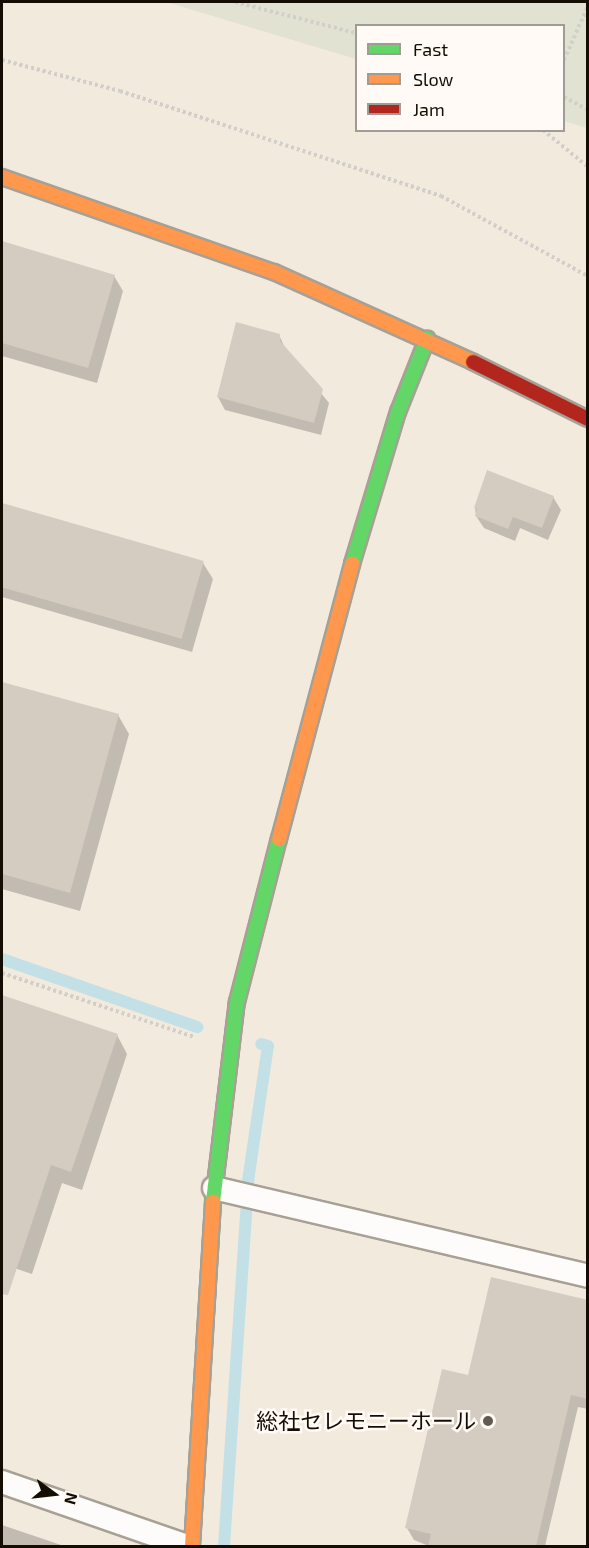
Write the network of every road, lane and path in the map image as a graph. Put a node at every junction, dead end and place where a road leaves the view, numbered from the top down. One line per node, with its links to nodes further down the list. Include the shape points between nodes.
1 (235, 2): 3 (path)
2 (588, 6): 4 (path)
3 (355, 32)
4 (565, 58)
5 (2, 60): 11 (path, via 120,91 441,196)
6 (565, 98): 7 (path)
7 (588, 110)
8 (545, 132): 9 (path)
9 (588, 167)
10 (2, 177): 12 (street, via 274,272)
11 (588, 276)
12 (427, 339): 13 (street); 15 (street, via 399,412 343,594 240,991)
13 (588, 419)
14 (2, 973): 15 (path)
15 (231, 1050): 16 (street)
16 (214, 1188): 17 (lane); 20 (street)
17 (588, 1276)
18 (2, 1482): 19 (lane)
19 (187, 1546)
20 (192, 1546)

